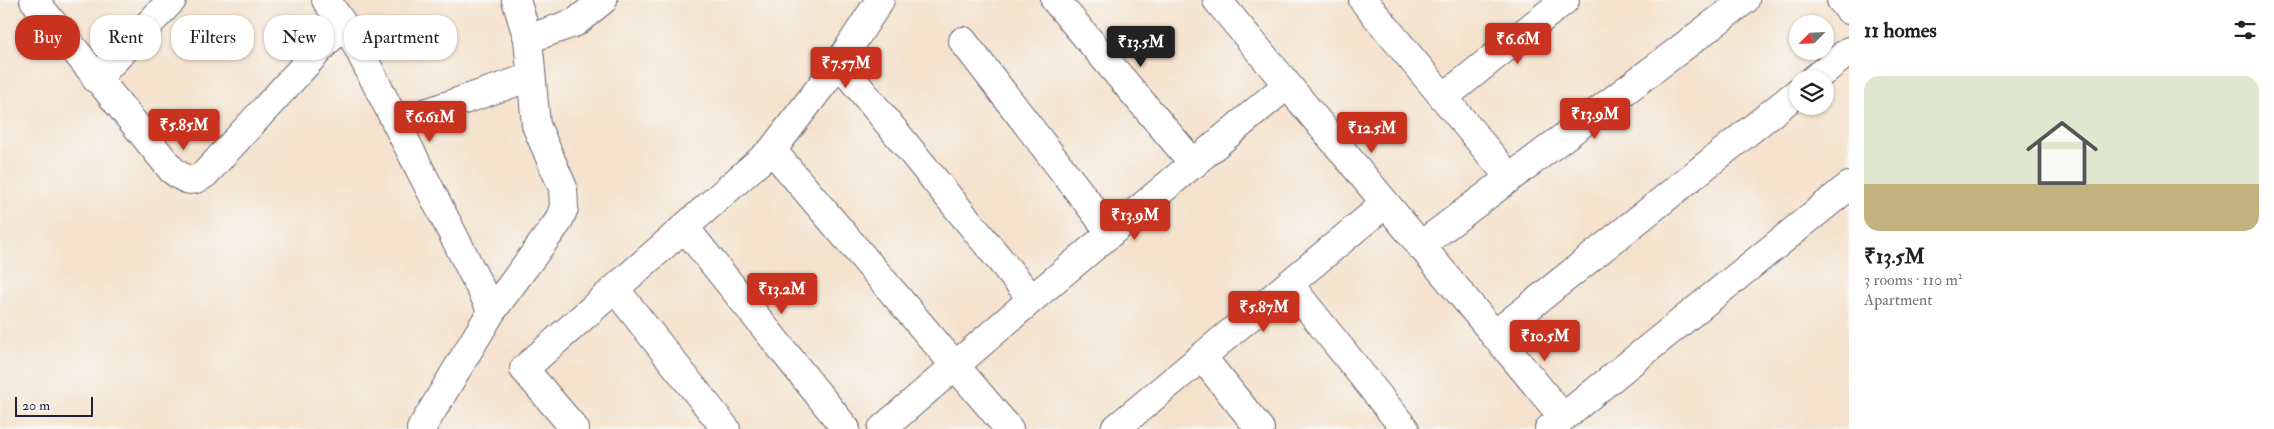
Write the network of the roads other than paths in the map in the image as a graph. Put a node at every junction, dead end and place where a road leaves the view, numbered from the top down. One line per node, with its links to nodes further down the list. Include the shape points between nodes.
1 (34, 0): 20 (street)
2 (172, 0): 20 (street)
3 (516, 0): 14 (street)
4 (603, 0): 14 (street, via 576,22)
5 (880, 0): 17 (street)
6 (1055, 0): 26 (street)
7 (1217, 0): 21 (street)
8 (1363, 0): 22 (street)
9 (1565, 0): 22 (street)
10 (1745, 0): 27 (street)
11 (1841, 0): 13 (street)
12 (336, 7): 20 (street, via 205,174 196,181 186,180 172,170); 24 (street)
13 (1849, 10)
14 (528, 39): 19 (street)
15 (963, 41): 31 (street)
16 (1849, 51): 18 (street)
17 (839, 63): 25 (street); 35 (street)
18 (1825, 70)
19 (531, 77): 24 (street); 36 (street, via 536,125 563,188 564,208 558,222)
20 (96, 79)
21 (1287, 85): 26 (street); 29 (street)
22 (1444, 97): 27 (street)
23 (1789, 99): 37 (street)
24 (396, 123): 36 (street)
25 (772, 150): 30 (street); 39 (street)
26 (1194, 164): 31 (street)
27 (1510, 178): 32 (street)
28 (1849, 186): 40 (street)
29 (1385, 204): 32 (street); 33 (street)
30 (685, 228): 34 (street); 45 (street)
31 (1111, 233): 35 (street)
32 (1420, 246): 37 (street)
33 (1289, 284): 38 (street); 49 (street)
34 (615, 289): 43 (street, via 524,370); 44 (street)
35 (1032, 299): 39 (street)
36 (492, 311): 42 (street)
37 (1494, 335): 40 (street)
38 (1202, 357): 41 (street); 48 (street)
39 (954, 365): 46 (street); 47 (street)
40 (1556, 423)
41 (1125, 426)
42 (421, 429)
43 (575, 429)
44 (726, 429)
45 (846, 429)
46 (882, 429)
47 (1009, 429)
48 (1260, 429)
49 (1405, 429)

